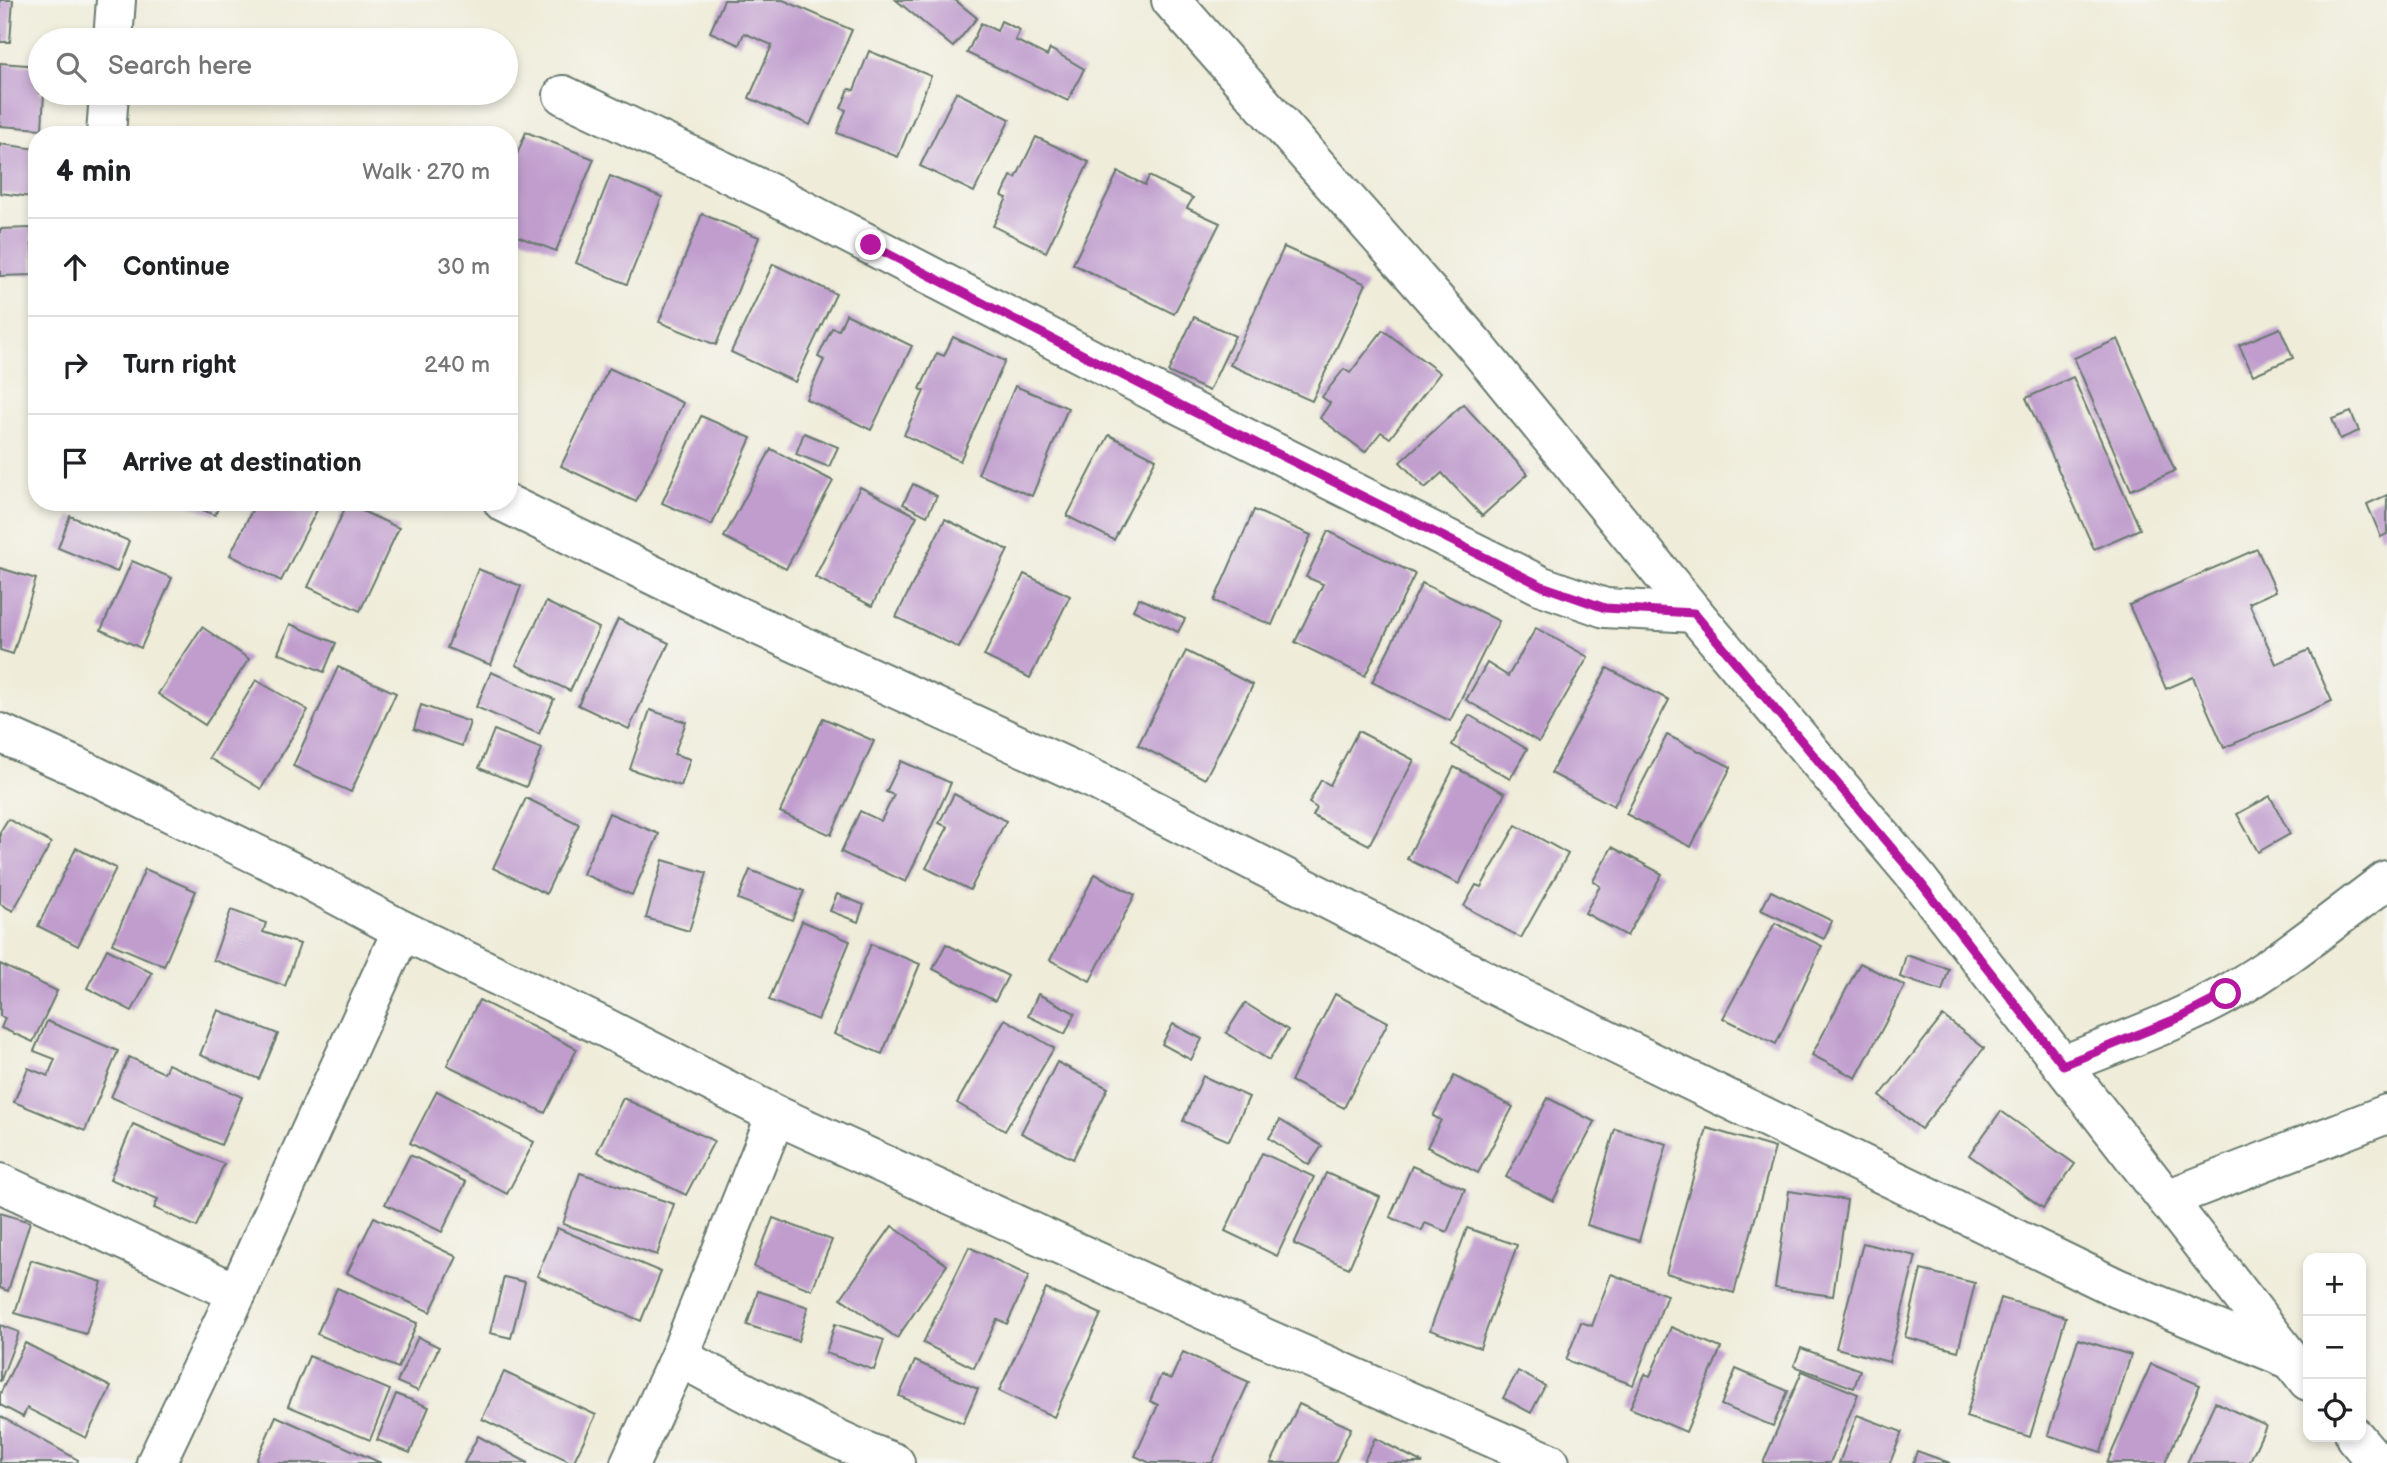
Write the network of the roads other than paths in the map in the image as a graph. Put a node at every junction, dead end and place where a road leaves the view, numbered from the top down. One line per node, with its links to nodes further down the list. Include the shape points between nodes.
1 (116, 0): 3 (street)
2 (1171, 0): 8 (street, via 1475,345)
3 (114, 28)
4 (563, 95): 8 (street, via 774,195 1542,586 1605,608)
5 (107, 105): 6 (street)
6 (106, 126)
7 (518, 509): 19 (street, via 1099,782 1500,988 2117,1288)
8 (1694, 613): 12 (street, via 1916,877)
9 (0, 733): 11 (street, via 301,876)
10 (2387, 880): 12 (street, via 2226,994)
11 (402, 930): 14 (street); 17 (street)
12 (2063, 1065): 16 (street)
13 (2387, 1114): 16 (street)
14 (776, 1115): 18 (street); 24 (street)
15 (0, 1183): 17 (street)
16 (2167, 1199): 19 (street)
17 (237, 1293): 21 (street)
18 (679, 1357): 22 (street); 23 (street)
19 (2299, 1370)
20 (2359, 1442): 25 (street)
21 (156, 1463)
22 (629, 1463)
23 (895, 1463)
24 (1550, 1463)
25 (2377, 1463)

